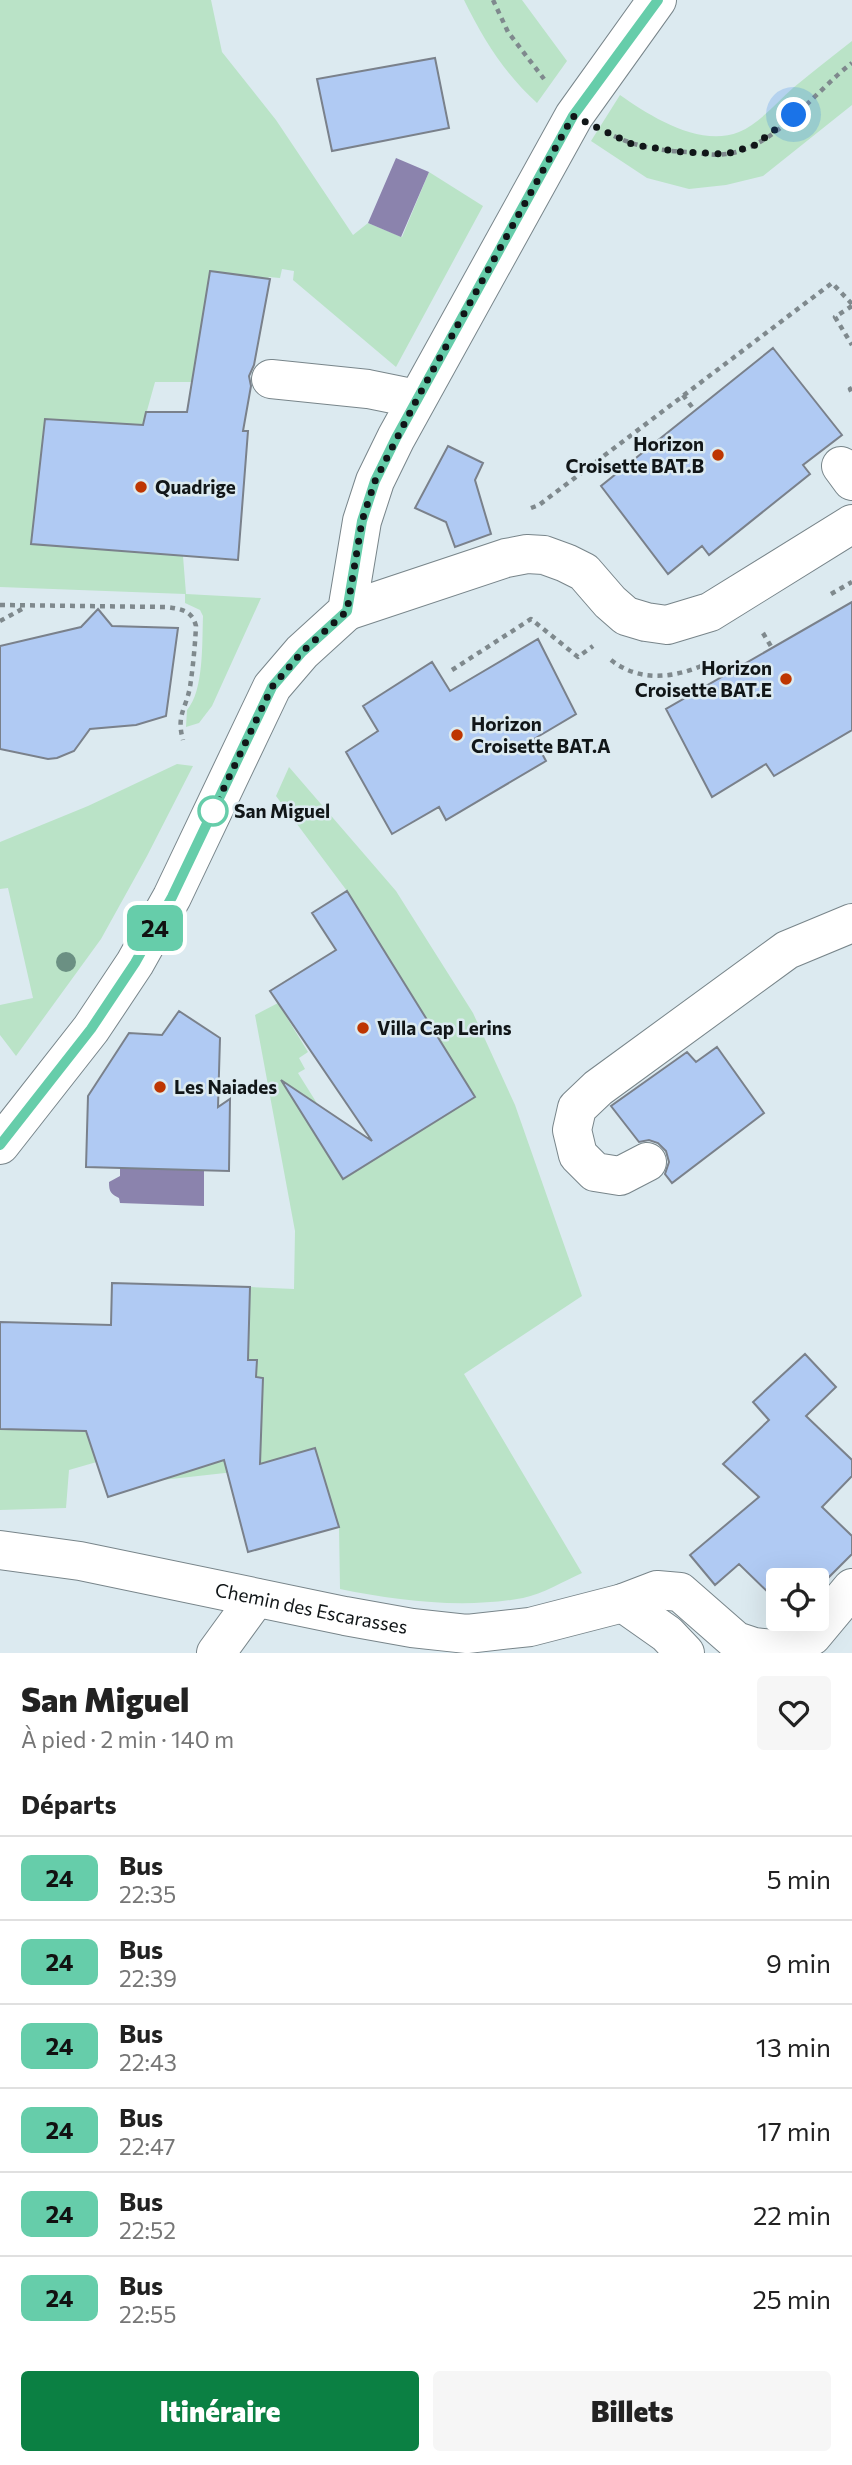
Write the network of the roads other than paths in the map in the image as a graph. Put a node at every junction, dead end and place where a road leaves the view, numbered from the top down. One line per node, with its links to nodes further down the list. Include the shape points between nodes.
1 (657, 0): 3 (street, via 573,116)
2 (271, 379): 3 (street)
3 (417, 399): 5 (street, via 375,481 355,554)
4 (852, 524): 5 (street, via 710,611 667,625 626,616 584,572 544,555 527,554)
5 (347, 611): 7 (street, via 272,687 172,897 135,963 91,1029)
6 (852, 923): 8 (street, via 787,950 576,1108 572,1130 578,1155 595,1172 620,1176)
7 (0, 1145)
8 (647, 1162)
9 (0, 1550): 11 (street, Chemin des Escarasses, via 80,1561)
10 (852, 1588): 12 (street, Chemin des Escarasses, via 812,1636 773,1649 736,1641 680,1592 657,1590)
11 (256, 1598): 12 (street, Chemin des Escarasses, via 412,1628 467,1633 530,1627); 13 (street)
12 (623, 1603): 14 (street)
13 (216, 1653)
14 (685, 1653)

